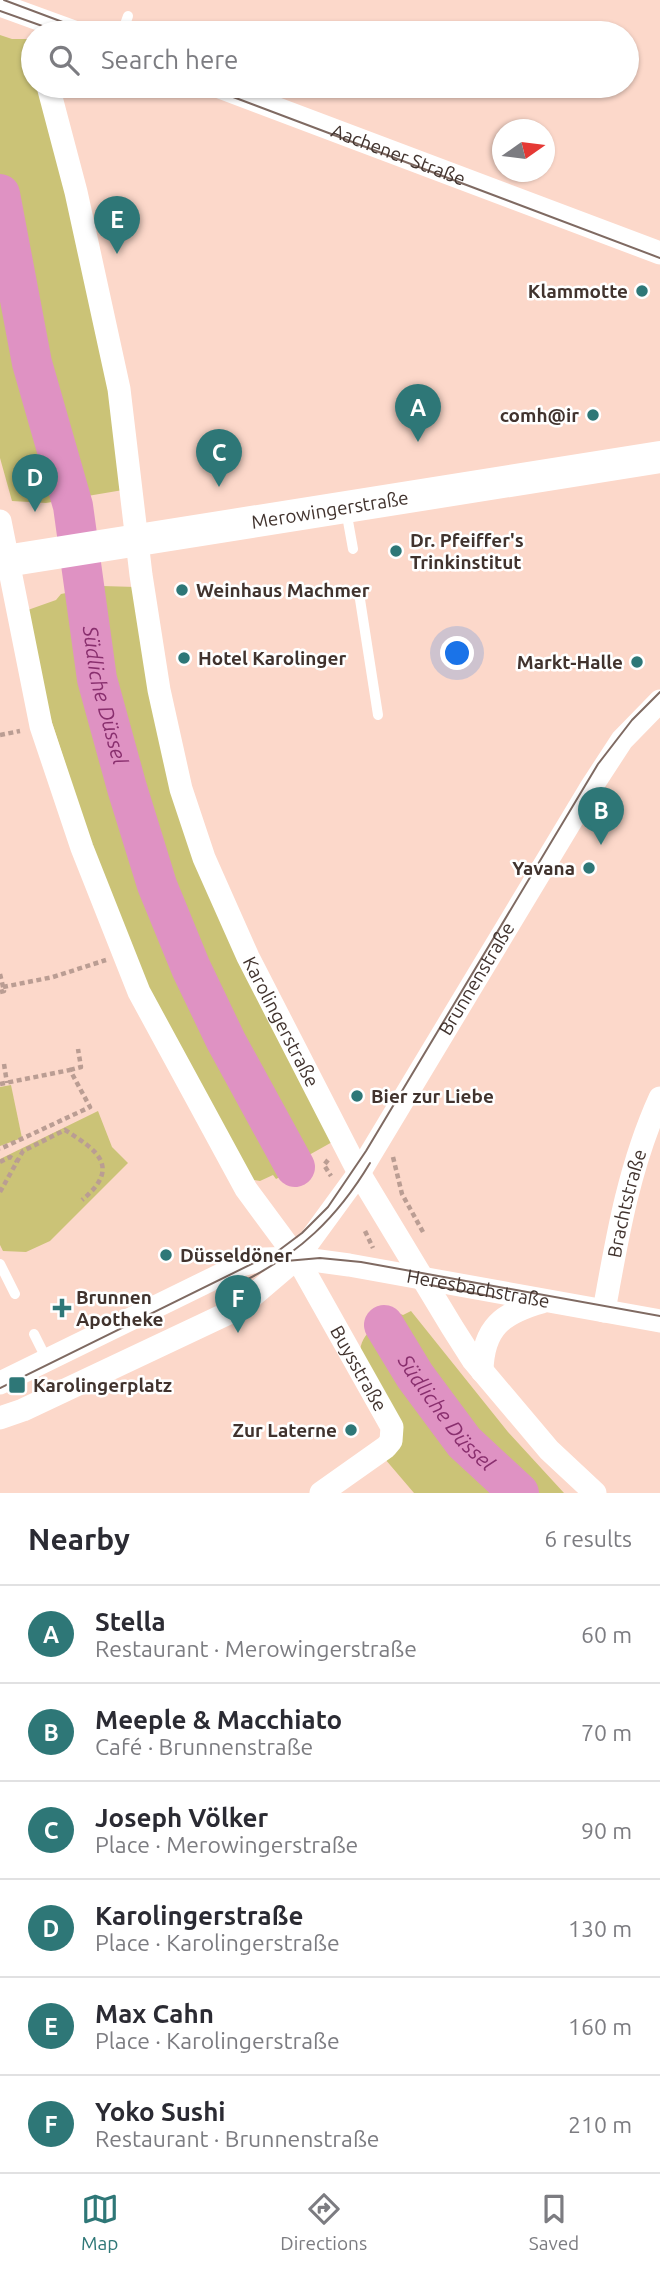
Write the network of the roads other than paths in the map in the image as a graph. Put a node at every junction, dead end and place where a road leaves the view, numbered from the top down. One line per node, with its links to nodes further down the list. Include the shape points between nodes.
1 (0, 5): 2 (street)
2 (28, 16)
3 (128, 16): 4 (lane)
4 (126, 21)
5 (51, 98): 11 (street, Karolingerstraße, via 117,376)
6 (249, 98): 7 (street, Aachener Straße)
7 (660, 253)
8 (660, 457): 9 (main road, Merowingerstraße)
9 (346, 507): 11 (main road, Merowingerstraße); 12 (lane)
10 (0, 521): 13 (street)
11 (137, 540): 13 (main road, Merowingerstraße); 18 (street, Karolingerstraße, via 159,690 181,789 204,858 248,957)
12 (353, 549)
13 (4, 561): 19 (street, via 41,726 82,848 139,992 246,1189)
14 (359, 593): 16 (lane)
15 (660, 701): 18 (street, Brunnenstraße, via 622,740 599,774)
16 (378, 715)
17 (660, 1098): 24 (street, Brachtstraße, via 643,1136 624,1206)
18 (359, 1173): 19 (street, Brunnenstraße); 21 (street)
19 (297, 1258): 21 (street, Heresbachstraße); 27 (street, via 241,1265); 30 (street, Brunnenstraße, via 237,1309); 31 (street, Buysstraße, via 392,1427 386,1447)
20 (0, 1264): 22 (lane)
21 (424, 1279): 23 (street, Heresbachstraße); 28 (street)
22 (15, 1294)
23 (544, 1301): 24 (street, Heresbachstraße); 28 (street, via 502,1318 487,1342)
24 (604, 1311): 25 (street, Heresbachstraße)
25 (660, 1321)
26 (34, 1334): 27 (lane)
27 (47, 1360): 29 (street)
28 (482, 1371): 32 (street, via 549,1450)
29 (0, 1383)
30 (0, 1418)
31 (321, 1493)
32 (596, 1493)

